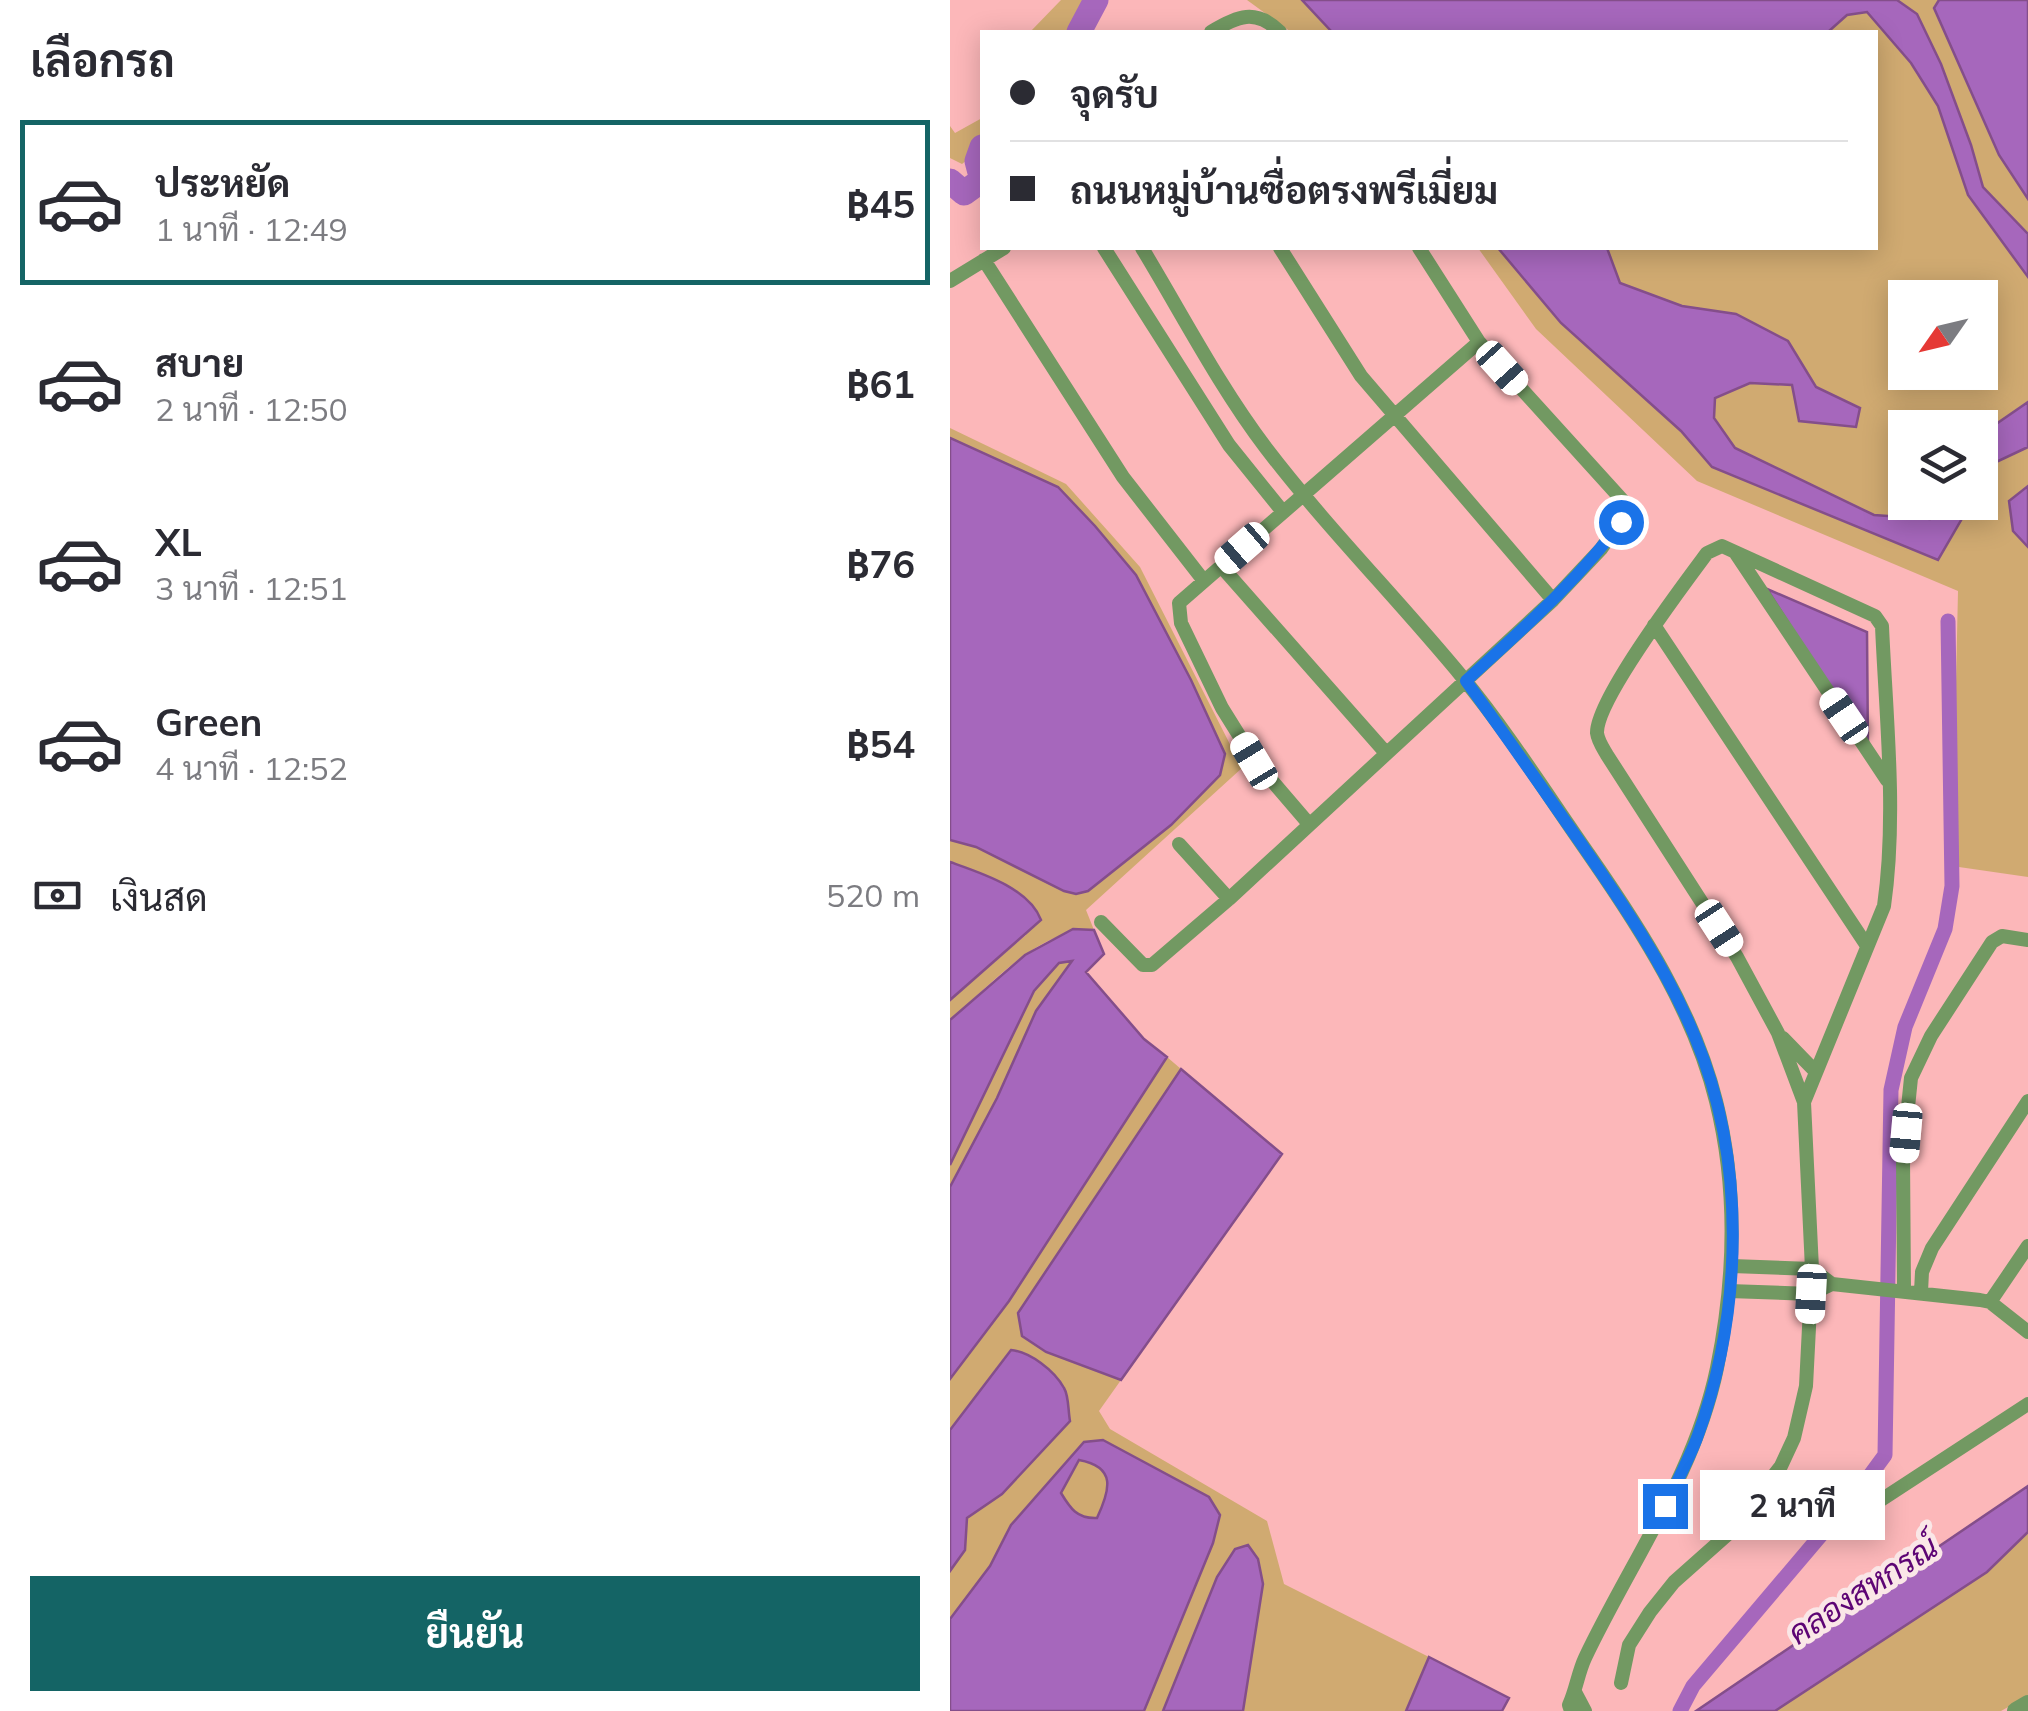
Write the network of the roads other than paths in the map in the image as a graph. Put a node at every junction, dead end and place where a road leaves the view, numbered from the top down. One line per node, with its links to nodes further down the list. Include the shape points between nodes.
1 (1215, 30): 2 (street, via 1244,16)
2 (1277, 30)
3 (1001, 250): 8 (street)
4 (1105, 250): 13 (street, via 1209,415)
5 (1143, 250): 12 (street, via 1253,430)
6 (1281, 250): 11 (street, via 1348,358)
7 (1420, 250): 10 (street)
8 (984, 260): 9 (street); 16 (street, via 1123,477)
9 (950, 281)
10 (1479, 342): 11 (street); 17 (street, via 1627,510 1602,549)
11 (1393, 415): 12 (street); 17 (street)
12 (1303, 494): 13 (street); 19 (street)
13 (1283, 512): 15 (street)
14 (1735, 552): 18 (street, via 1722,546 1706,552); 21 (street); 21 (street, via 1880,621)
15 (1221, 566): 16 (street); 20 (street)
16 (1204, 582): 22 (street, via 1179,603 1181,624 1254,761)
17 (1553, 600): 19 (street)
18 (1654, 625): 27 (street); 28 (street, via 1602,714 1599,741 1738,957)
19 (1466, 681): 20 (street); 35 (street, via 1622,902 1696,1038 1730,1177)
20 (1386, 753): 22 (street)
21 (1888, 781): 27 (street, via 1888,879)
22 (1309, 824): 24 (street)
23 (1179, 844): 24 (street)
24 (1230, 899): 25 (street, via 1146,967)
25 (1101, 922)
26 (2028, 940): 33 (street, via 2002,936 1992,942 1918,1060 1904,1156)
27 (1867, 946): 29 (street)
28 (1778, 1033): 29 (street); 31 (street)
29 (1814, 1070): 31 (street)
30 (2028, 1100): 34 (street)
31 (1804, 1102): 36 (street)
32 (2028, 1246): 42 (street)
33 (1903, 1255): 34 (street); 38 (street)
34 (1927, 1260): 40 (street)
35 (1732, 1266): 36 (street); 39 (street)
36 (1812, 1269): 37 (street); 41 (street)
37 (1832, 1284): 38 (street); 41 (street)
38 (1903, 1290): 40 (street)
39 (1729, 1291): 41 (street); 47 (street, via 1697,1438 1584,1660)
40 (1920, 1292): 42 (street)
41 (1811, 1294): 46 (street, via 1806,1386 1781,1466 1728,1534 1656,1603 1629,1645)
42 (1990, 1302): 43 (street)
43 (2028, 1332)
44 (2028, 1404): 45 (street)
45 (1881, 1500)
46 (1621, 1683)
47 (1575, 1692): 49 (street); 50 (street)
48 (2028, 1704): 51 (street)
49 (1571, 1711)
50 (1584, 1711)
51 (2016, 1711)

